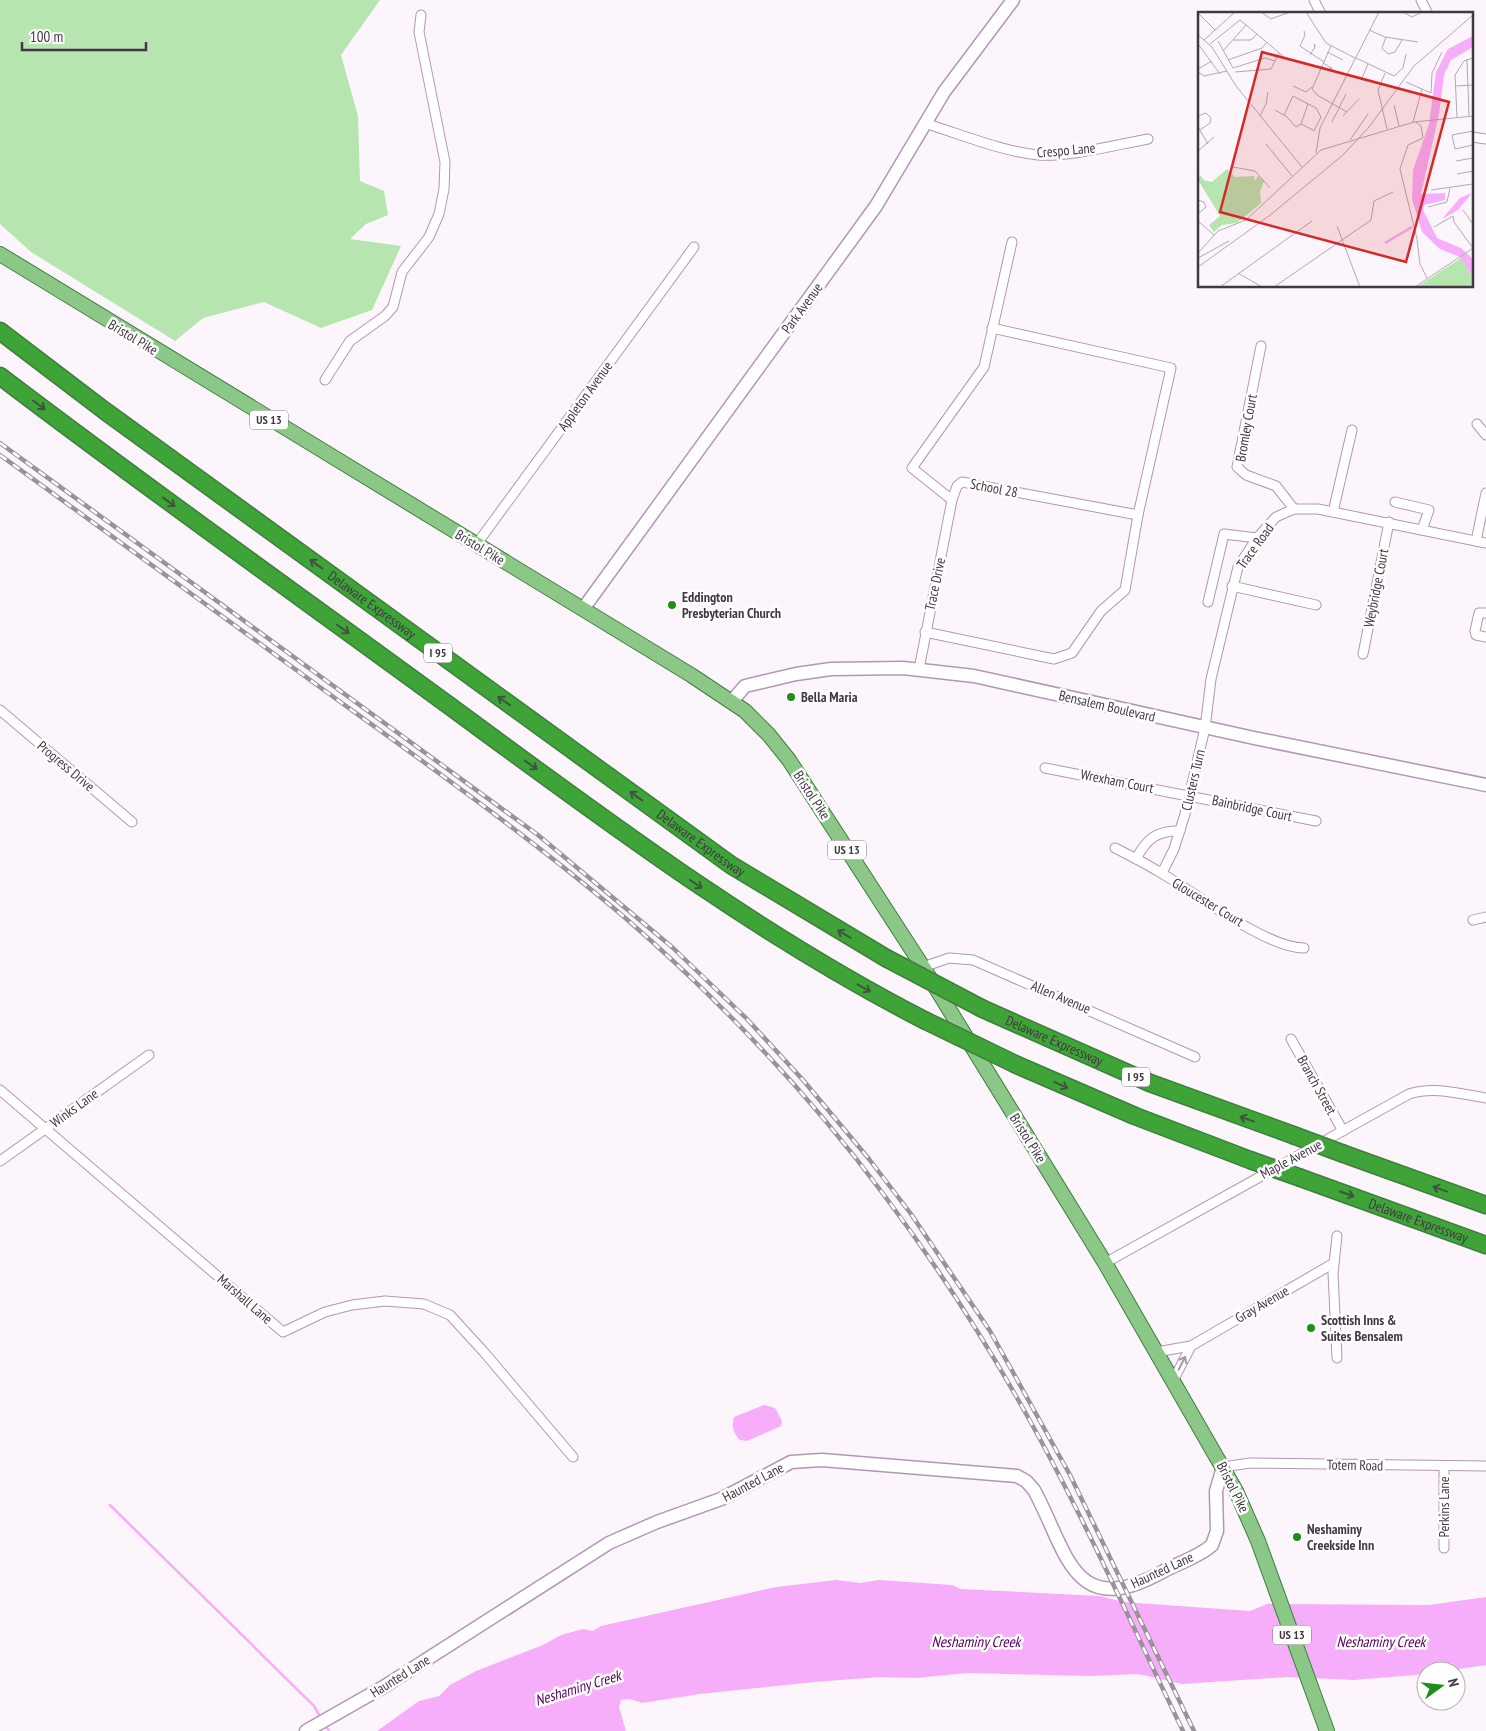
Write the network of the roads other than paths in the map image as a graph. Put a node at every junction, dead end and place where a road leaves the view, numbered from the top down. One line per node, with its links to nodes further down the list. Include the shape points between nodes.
1 (1013, 0): 7 (street, Park Avenue, via 961,67)
2 (1314, 0): 4 (street)
3 (1421, 0): 5 (street)
4 (1320, 12)
5 (1427, 12)
6 (421, 15): 16 (street, via 419,32 444,162 444,189 439,214 429,237 400,276 393,307 350,341)
7 (927, 124): 8 (street, Crespo Lane, via 1039,155); 35 (street, Park Avenue, via 876,206)
8 (1148, 139)
9 (1012, 242): 12 (street, School 28)
10 (694, 247): 31 (street, Appleton Avenue)
11 (0, 254): 31 (main road, Bristol Pike / US 13)
12 (992, 328): 21 (street, School 28, via 984,367 912,468); 25 (street, via 1171,368)
13 (0, 331): 65 (highway, Delaware Expressway / I 95, one-way to 13, bridge, via 1150,1083 983,1009 886,958 731,865 105,411)
14 (1261, 346): 23 (street, Bromley Court, via 1238,466 1246,475 1276,486)
15 (0, 376): 67 (highway, Delaware Expressway / I 95, one-way to 67, bridge, via 679,872 840,975 924,1020 1116,1109)
16 (325, 380)
17 (1477, 424): 19 (street)
18 (1352, 430): 24 (street)
19 (1486, 435)
20 (1486, 492): 29 (street)
21 (952, 500): 25 (street, School 28, via 962,482); 37 (street, Trace Drive)
22 (1395, 502): 27 (street, via 1429,510)
23 (1294, 509): 24 (street, Trace Road, via 1318,508); 28 (street, Trace Road, via 1276,517)
24 (1333, 512): 26 (street, Trace Road)
25 (1138, 515): 37 (street, via 1125,590 1101,611 1072,653 1054,659)
26 (1389, 522): 27 (street, Trace Road); 39 (street, Weybridge Court)
27 (1422, 530): 29 (street, Trace Road)
28 (1257, 538): 32 (street, Trace Road, via 1238,567); 33 (street, via 1224,534)
29 (1476, 541): 30 (street, Trace Road)
30 (1486, 543)
31 (476, 545): 35 (main road, Bristol Pike / US 13)
32 (1232, 586): 34 (street); 43 (street, Trace Road, via 1211,679)
33 (1208, 602)
34 (1316, 605)
35 (583, 609): 41 (main road, Bristol Pike / US 13)
36 (1486, 613): 38 (street, via 1479,613 1475,631 1476,635)
37 (925, 632): 40 (street, Trace Drive)
38 (1486, 637)
39 (1364, 654)
40 (918, 669): 41 (street, Bensalem Boulevard, via 850,668 796,674 745,686); 43 (street, Bensalem Boulevard, via 974,676)
41 (732, 701): 56 (main road, Bristol Pike / US 13, via 786,756)
42 (0, 710): 48 (street, Progress Drive)
43 (1205, 728): 45 (street, Bensalem Boulevard); 46 (street, Clusters Turn)
44 (1045, 768): 46 (street, Wrexham Court)
45 (1486, 785)
46 (1189, 795): 47 (street, Bainbridge Court); 49 (street, Clusters Turn)
47 (1316, 821)
48 (132, 822)
49 (1180, 831): 51 (street, via 1150,838); 52 (street, Clusters Turn)
50 (1115, 848): 51 (street, Gloucester Court)
51 (1136, 859): 52 (street, Gloucester Court)
52 (1162, 873): 55 (street, Gloucester Court, via 1270,938 1295,948)
53 (1486, 916): 54 (street)
54 (1472, 920)
55 (1304, 948)
56 (923, 967): 59 (street, Allen Avenue, via 949,958 973,960); 68 (main road, Bristol Pike / US 13)
57 (1291, 1038): 63 (street, Branch Street)
58 (149, 1055): 62 (street, Winks Lane)
59 (1195, 1056)
60 (0, 1090): 62 (street, Marshall Lane)
61 (1486, 1098): 63 (street, Maple Avenue, via 1446,1091 1421,1091 1396,1100)
62 (45, 1129): 64 (street, Winks Lane); 74 (street, Marshall Lane, via 283,1332 325,1312 386,1301 424,1304 450,1314)
63 (1342, 1131): 68 (street, Maple Avenue)
64 (0, 1161)
65 (1486, 1205)
66 (1337, 1236): 69 (street)
67 (1486, 1245)
68 (1105, 1263): 71 (main road, Bristol Pike / US 13)
69 (1334, 1263): 70 (street, Gray Avenue); 72 (street)
70 (1191, 1346): 71 (street, Gray Avenue); 73 (street, one-way to 70)
71 (1156, 1352): 73 (main road, Bristol Pike / US 13)
72 (1338, 1358)
73 (1173, 1381): 77 (main road, Bristol Pike / US 13)
74 (573, 1457)
75 (1444, 1466): 76 (street, Totem Road); 77 (street, Totem Road, via 1250,1463); 80 (street, Perkins Lane)
76 (1486, 1466)
77 (1223, 1467): 78 (main road, Bristol Pike / US 13); 79 (street, Haunted Lane, via 1216,1491)
78 (1236, 1491): 79 (street); 82 (main road, Bristol Pike / US 13)
79 (1216, 1508): 81 (street, Haunted Lane, via 1216,1536 1209,1548 1140,1584 1105,1587 1083,1580 1073,1571 1034,1490 1017,1476 822,1460 791,1462 721,1499 609,1543 385,1686)
80 (1444, 1548)
81 (306, 1731)
82 (1327, 1731)

